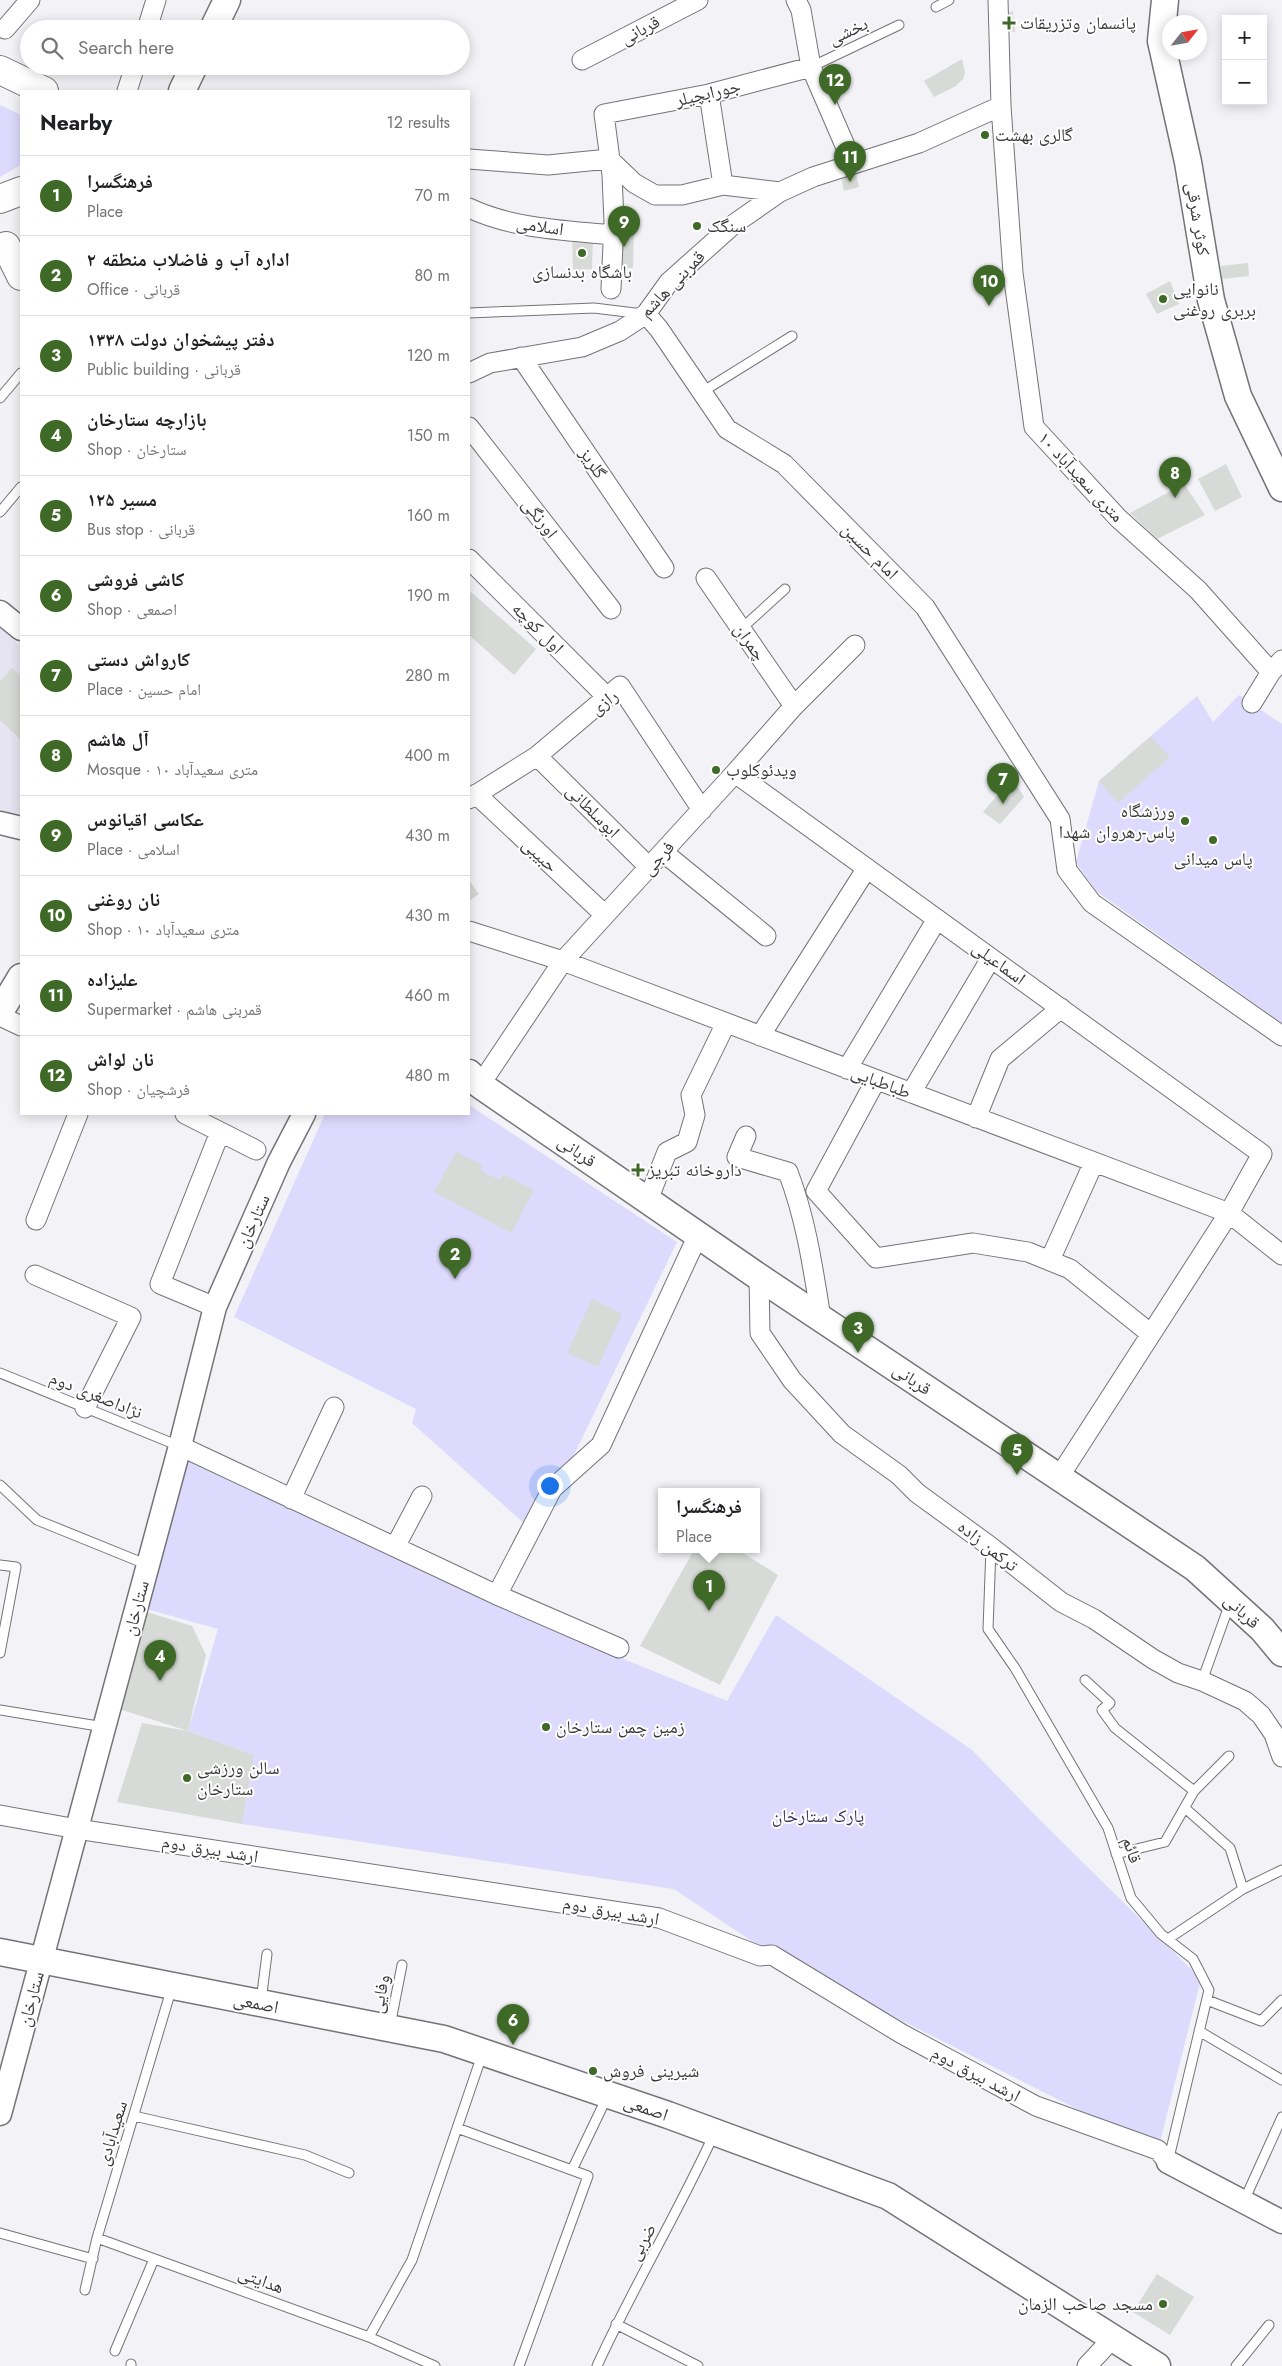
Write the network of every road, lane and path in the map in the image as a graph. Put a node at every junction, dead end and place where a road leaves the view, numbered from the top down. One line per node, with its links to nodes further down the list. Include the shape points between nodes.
1 (30, 0): 13 (street)
2 (156, 0): 10 (street)
3 (227, 0): 11 (main road)
4 (698, 0): 14 (street, قربانی)
5 (796, 0): 15 (street, via 801,10)
6 (949, 0): 9 (lane)
7 (998, 0): 23 (street, ۱۰ متری سعیدآباد)
8 (1165, 0): 46 (main road, کوثر شرقی, via 1161,41 1188,162 1211,300 1238,396)
9 (936, 7)
10 (150, 20)
11 (217, 20)
12 (899, 25): 15 (lane, بخشی)
13 (5, 29)
14 (582, 60)
15 (811, 67): 22 (street, جورابچیلر); 26 (street)
16 (0, 70): 19 (main road)
17 (132, 75): 20 (street)
18 (190, 75): 21 (main road)
19 (42, 90)
20 (127, 90)
21 (182, 90)
22 (709, 94): 25 (street, جورابچیلر, via 604,114); 27 (street)
23 (1001, 106): 26 (street, قمربنی هاشم, via 919,143); 57 (street, ۱۰ متری سعیدآباد, via 1013,273 1034,427 1118,518)
24 (470, 159): 25 (street, via 548,165)
25 (609, 159): 27 (street, via 634,183 654,195 682,195); 32 (street)
26 (853, 164): 29 (street, قمربنی هاشم)
27 (723, 185): 29 (street)
28 (20, 191): 30 (main road)
29 (780, 192): 37 (street, قمربنی هاشم, via 734,224 669,282)
30 (0, 200)
31 (470, 208): 32 (street, اسلامی, via 524,226)
32 (614, 235): 35 (street)
33 (3, 247): 34 (main road)
34 (20, 274)
35 (611, 289)
36 (470, 313): 37 (lane, via 594,308)
37 (646, 314): 39 (street, قمربنی هاشم, via 620,331 582,347); 42 (street, امام حسین, via 660,329)
38 (792, 336): 42 (lane)
39 (521, 357): 40 (street, قمربنی هاشم, via 490,363); 49 (street, گلریز)
40 (470, 373)
41 (20, 374): 43 (lane)
42 (702, 392): 83 (street, امام حسین, via 727,429 784,464 925,607 1060,820 1067,870 1092,903)
43 (0, 398)
44 (470, 428): 52 (street, اورنگی)
45 (20, 488): 47 (lane)
46 (1282, 488)
47 (0, 512)
48 (470, 560): 58 (street, اول کوچه)
49 (664, 568)
50 (706, 578): 55 (street, چمران)
51 (785, 589): 55 (lane)
52 (611, 608)
53 (0, 612): 54 (street)
54 (20, 628)
55 (741, 629): 60 (street, چمران)
56 (855, 646): 60 (street, فرجی)
57 (1276, 666): 59 (street)
58 (607, 697): 61 (street, رازی); 64 (street, رازی, via 620,686)
59 (1252, 702)
60 (794, 706): 62 (street, فرجی)
61 (537, 756): 63 (street, رازی); 68 (street, ابوسلطانی)
62 (735, 773): 64 (street, فرجی); 69 (street, اسماعیلی)
63 (472, 796): 70 (street, حبیبی)
64 (702, 810): 67 (street, فرجی)
65 (0, 823): 66 (street)
66 (20, 828)
67 (663, 852): 68 (street, فرجی); 73 (street)
68 (649, 867): 70 (street, فرجی)
69 (866, 868): 71 (street, اسماعیلی); 82 (street)
70 (605, 915): 75 (street, فرجی)
71 (937, 919): 74 (street, اسماعیلی); 84 (street)
72 (470, 931): 75 (street, طباطبایی)
73 (766, 936)
74 (991, 958): 77 (street, اسماعیلی); 87 (street)
75 (563, 961): 80 (street, طباطبایی); 85 (street, فرجی)
76 (20, 979): 78 (main road)
77 (1061, 1008): 91 (street, via 1000,1059); 99 (street, اسماعیلی, via 1262,1154)
78 (0, 1012)
79 (0, 1016): 81 (street)
80 (726, 1023): 82 (street, طباطبایی); 97 (street, via 691,1096 695,1115 687,1142 667,1152)
81 (20, 1026)
82 (760, 1036): 84 (street, طباطبایی)
83 (1282, 1036)
84 (847, 1069): 86 (street, طباطبایی)
85 (472, 1080): 97 (main road, قربانی)
86 (876, 1080): 87 (street, طباطبایی); 96 (street)
87 (911, 1093): 91 (street, طباطبایی)
88 (78, 1115): 100 (street)
89 (187, 1115): 92 (street)
90 (303, 1115): 106 (street, ستارخان, via 279,1162)
91 (976, 1118): 95 (street, طباطبایی)
92 (220, 1132): 94 (street); 106 (street, via 160,1284)
93 (746, 1136): 98 (street, via 737,1156 788,1172)
94 (256, 1150)
95 (1094, 1162): 99 (street, طباطبایی); 103 (street)
96 (816, 1191): 98 (lane); 103 (street, via 876,1258 973,1243 1028,1252)
97 (648, 1200): 101 (main road, قربانی)
98 (799, 1201): 107 (street)
99 (1229, 1213): 102 (street, طباطبایی); 108 (street)
100 (36, 1220)
101 (698, 1235): 105 (main road, قربانی); 121 (street, via 601,1445 552,1489)
102 (1282, 1255)
103 (1050, 1260): 108 (street, via 1070,1269)
104 (36, 1275): 111 (street, via 131,1317)
105 (759, 1277): 107 (main road, قربانی); 118 (street, ترکمن زاده, via 760,1333 775,1358 814,1406 842,1434)
106 (215, 1307): 112 (street, ستارخان)
107 (821, 1318): 113 (main road, قربانی)
108 (1151, 1334): 113 (street)
109 (0, 1373): 111 (lane, نژاداصغری دوم)
110 (334, 1407): 116 (street)
111 (85, 1408): 112 (lane, نژاداصغری دوم)
112 (180, 1446): 116 (street); 120 (street, ستارخان)
113 (1059, 1477): 122 (main road, قربانی, via 1195,1568)
114 (0, 1485): 120 (lane, via 37,1520)
115 (422, 1496): 117 (street)
116 (291, 1499): 117 (street)
117 (395, 1547): 121 (street)
118 (991, 1547): 128 (street, ترکمن زاده, via 1061,1602 1094,1619 1153,1659 1178,1673); 137 (lane, قائم, via 988,1629 1015,1668 1108,1828)
119 (0, 1565): 123 (lane, via 16,1567)
120 (148, 1565): 130 (street, ستارخان)
121 (497, 1594): 124 (street)
122 (1231, 1600): 126 (main road, قربانی); 128 (lane)
123 (2, 1634): 125 (lane)
124 (619, 1648)
125 (0, 1653)
126 (1282, 1653)
127 (1086, 1680): 133 (lane, via 1110,1703 1102,1710 1115,1728)
128 (1202, 1681): 132 (street, ترکمن زاده, via 1245,1701 1261,1715 1274,1734)
129 (0, 1710): 130 (lane)
130 (104, 1728): 136 (street, ستارخان)
131 (1229, 1756): 133 (lane)
132 (1282, 1757)
133 (1194, 1791): 134 (lane)
134 (1185, 1808): 137 (lane, via 1165,1842); 139 (lane, via 1230,1848)
135 (0, 1815): 136 (street, ارشد بیرق دوم)
136 (77, 1829): 143 (street, ستارخان); 159 (street, ارشد بیرق دوم, via 659,1918 760,1956 772,1955 902,2034 1036,2106 1158,2150)
137 (1116, 1854): 140 (lane, قائم, via 1131,1898)
138 (1282, 1870): 139 (lane)
139 (1243, 1889): 140 (lane)
140 (1168, 1939): 146 (lane, قائم, via 1193,1959 1209,1990)
141 (0, 1952): 143 (main road, اصمعی)
142 (268, 1954): 148 (lane)
143 (41, 1961): 145 (main road, اصمعی); 154 (street, ستارخان)
144 (402, 1966): 149 (lane, وفایی)
145 (172, 1986): 148 (main road, اصمعی); 155 (lane, سعیدآبادی)
146 (1207, 2000): 147 (lane, via 1262,2020); 150 (lane, قائم)
147 (1282, 2000)
148 (261, 2004): 149 (main road, اصمعی)
149 (390, 2029): 151 (main road, اصمعی, via 444,2039)
150 (1199, 2031): 152 (lane); 159 (lane, قائم)
151 (482, 2052): 153 (main road, اصمعی); 157 (lane)
152 (1282, 2080)
153 (608, 2095): 158 (main road, اصمعی); 160 (lane)
154 (0, 2112)
155 (134, 2116): 161 (lane, via 305,2155); 165 (lane, سعیدآبادی)
156 (1282, 2117): 162 (lane)
157 (457, 2128): 160 (lane); 171 (lane, via 412,2260)
158 (715, 2132): 169 (lane, ضربی, via 686,2195); 172 (main road, اصمعی, via 888,2196)
159 (1168, 2162): 162 (street)
160 (572, 2170): 177 (lane, via 588,2176)
161 (349, 2173)
162 (1244, 2202): 163 (street)
163 (1282, 2222)
164 (0, 2233): 166 (lane)
165 (98, 2238): 166 (lane, سعیدآبادی); 167 (lane, هدایتی)
166 (93, 2259): 168 (lane, سعیدآبادی)
167 (154, 2259): 171 (lane, هدایتی); 173 (lane)
168 (85, 2290)
169 (616, 2324): 178 (lane, ضربی); 179 (lane)
170 (1269, 2325): 182 (lane)
171 (369, 2337): 174 (lane, هدایتی)
172 (1113, 2338): 180 (street); 181 (main road, اصمعی)
173 (115, 2350)
174 (412, 2356): 175 (lane); 176 (lane, هدایتی)
175 (407, 2366)
176 (434, 2366)
177 (519, 2366)
178 (597, 2366)
179 (698, 2366)
180 (1087, 2366)
181 (1157, 2366)
182 (1236, 2366)

